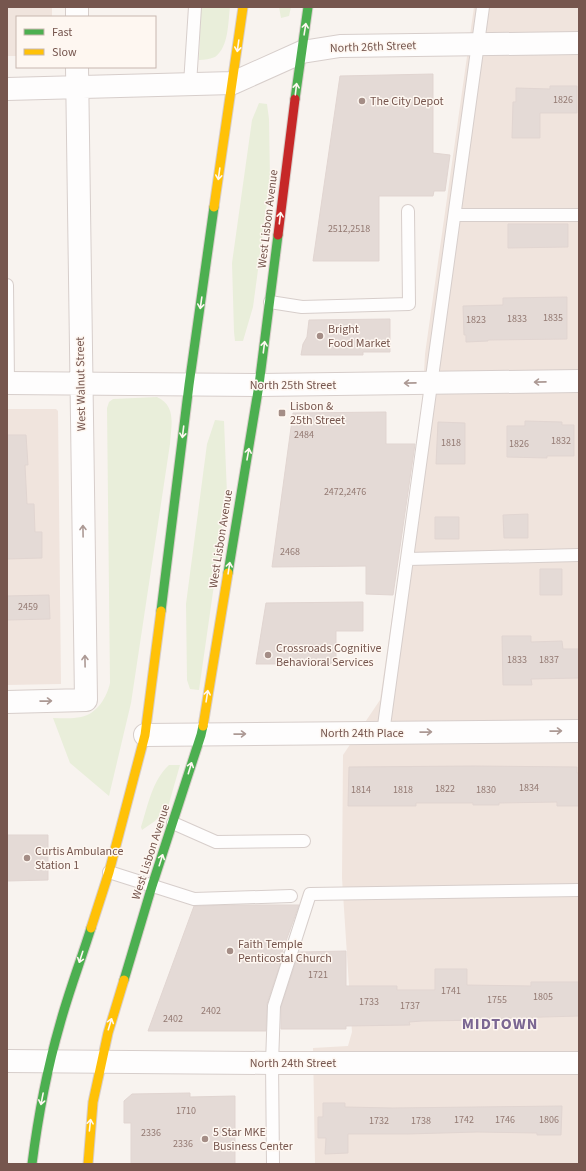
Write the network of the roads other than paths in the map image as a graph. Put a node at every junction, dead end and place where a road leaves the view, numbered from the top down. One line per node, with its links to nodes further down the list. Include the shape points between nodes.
1 (195, 7): 10 (lane)
2 (243, 7): 9 (main road, one-way to 9)
3 (308, 7): 7 (main road, West Lisbon Avenue, one-way to 3)
4 (483, 7): 6 (lane)
5 (579, 43): 6 (street, North 26th Street)
6 (477, 45): 7 (street, North 26th Street, via 340,46); 13 (lane)
7 (302, 52): 9 (street, North 26th Street); 16 (main road, West Lisbon Avenue, one-way to 7)
8 (77, 77): 10 (street, North 26th Street); 11 (street, North 26th Street); 19 (street, West Walnut Street)
9 (233, 83): 10 (street, North 26th Street); 21 (main road, one-way to 21)
10 (190, 84)
11 (7, 89)
12 (408, 211): 16 (lane, via 409,304 302,307)
13 (455, 215): 14 (lane); 20 (lane)
14 (579, 215)
15 (7, 285): 18 (lane)
16 (270, 302): 22 (main road, West Lisbon Avenue, one-way to 16)
17 (579, 382): 20 (street, North 25th Street, one-way to 20)
18 (8, 383): 19 (street, North 25th Street)
19 (81, 383): 21 (street, North 25th Street); 25 (street, West Walnut Street, one-way to 19, via 86,700)
20 (432, 383): 22 (street, North 25th Street, one-way to 22); 24 (lane)
21 (189, 384): 22 (street, North 25th Street); 28 (main road, one-way to 28)
22 (259, 385): 29 (main road, West Lisbon Avenue, one-way to 22)
23 (579, 555): 24 (lane)
24 (408, 559): 27 (lane)
25 (7, 702)
26 (579, 731): 27 (street, North 24th Place, one-way to 26)
27 (383, 732): 29 (street, North 24th Place, one-way to 27)
28 (145, 735): 29 (street, North 24th Place); 32 (main road)
29 (201, 735): 30 (main road, West Lisbon Avenue, one-way to 29)
30 (173, 823): 31 (lane, via 216,842); 33 (main road, West Lisbon Avenue, one-way to 30)
31 (304, 841)
32 (109, 872): 33 (lane); 37 (main road, one-way to 37)
33 (152, 886): 35 (lane, via 194,899); 38 (main road, West Lisbon Avenue, one-way to 33)
34 (579, 890): 40 (lane, via 310,894 274,1006)
35 (291, 896)
36 (7, 1061): 37 (street, North 24th Street)
37 (50, 1061): 38 (street, North 24th Street); 41 (main road, one-way to 41)
38 (100, 1062): 40 (street, North 24th Street); 42 (main road, one-way to 38, via 93,1102)
39 (579, 1063): 40 (street, North 24th Street)
40 (272, 1064): 43 (lane)
41 (32, 1164)
42 (88, 1164)
43 (273, 1164)

